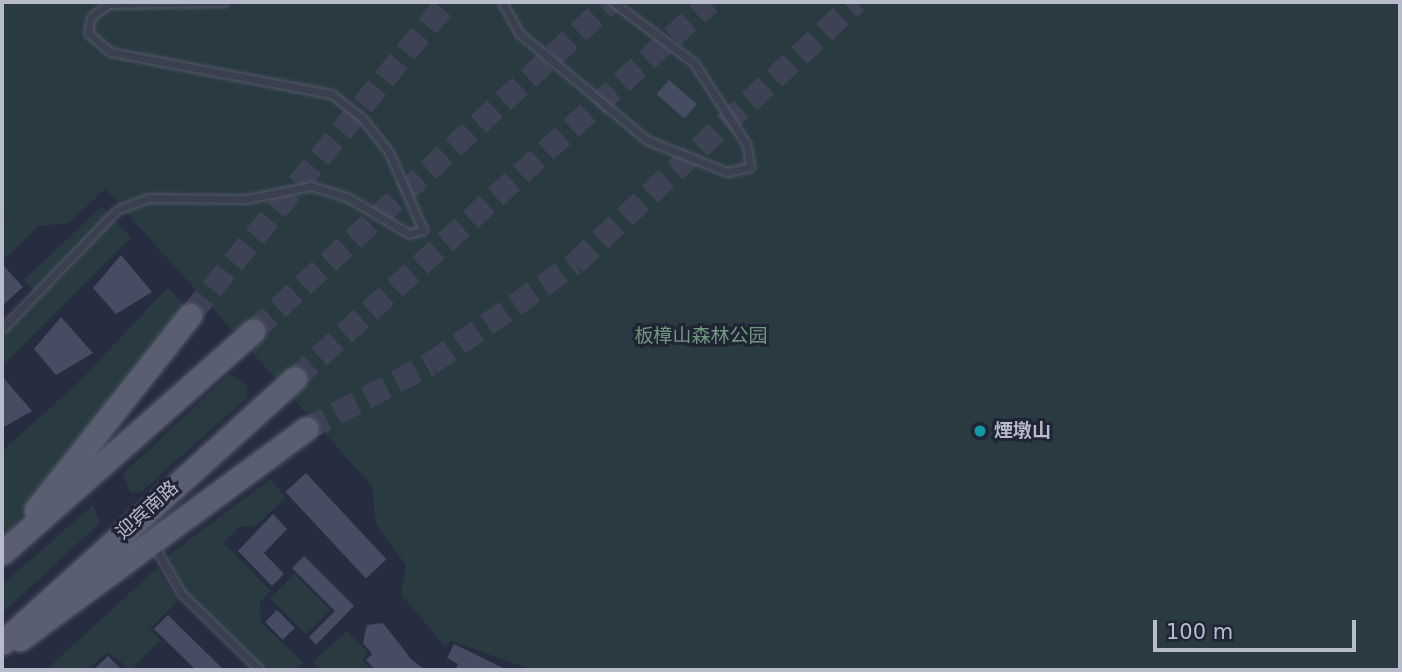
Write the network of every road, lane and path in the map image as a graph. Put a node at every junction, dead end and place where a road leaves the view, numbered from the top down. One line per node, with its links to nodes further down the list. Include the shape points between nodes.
1 (224, 2): 5 (lane, via 108,4 91,17 88,33 110,52 331,94 362,118 389,152 424,230 409,234 346,197 311,186 236,200 149,198 117,210)
2 (502, 2): 3 (lane, via 519,33 647,140 727,172 750,167 747,145 694,64)
3 (613, 2)
4 (190, 315): 10 (main road)
5 (2, 329)
6 (253, 331): 10 (main road)
7 (294, 379): 11 (main road, 迎宾南路)
8 (306, 429): 9 (main road)
9 (152, 541): 12 (main road, via 48,622); 13 (lane, via 181,593)
10 (2, 552)
11 (2, 643)
12 (2, 649)
13 (261, 670)

